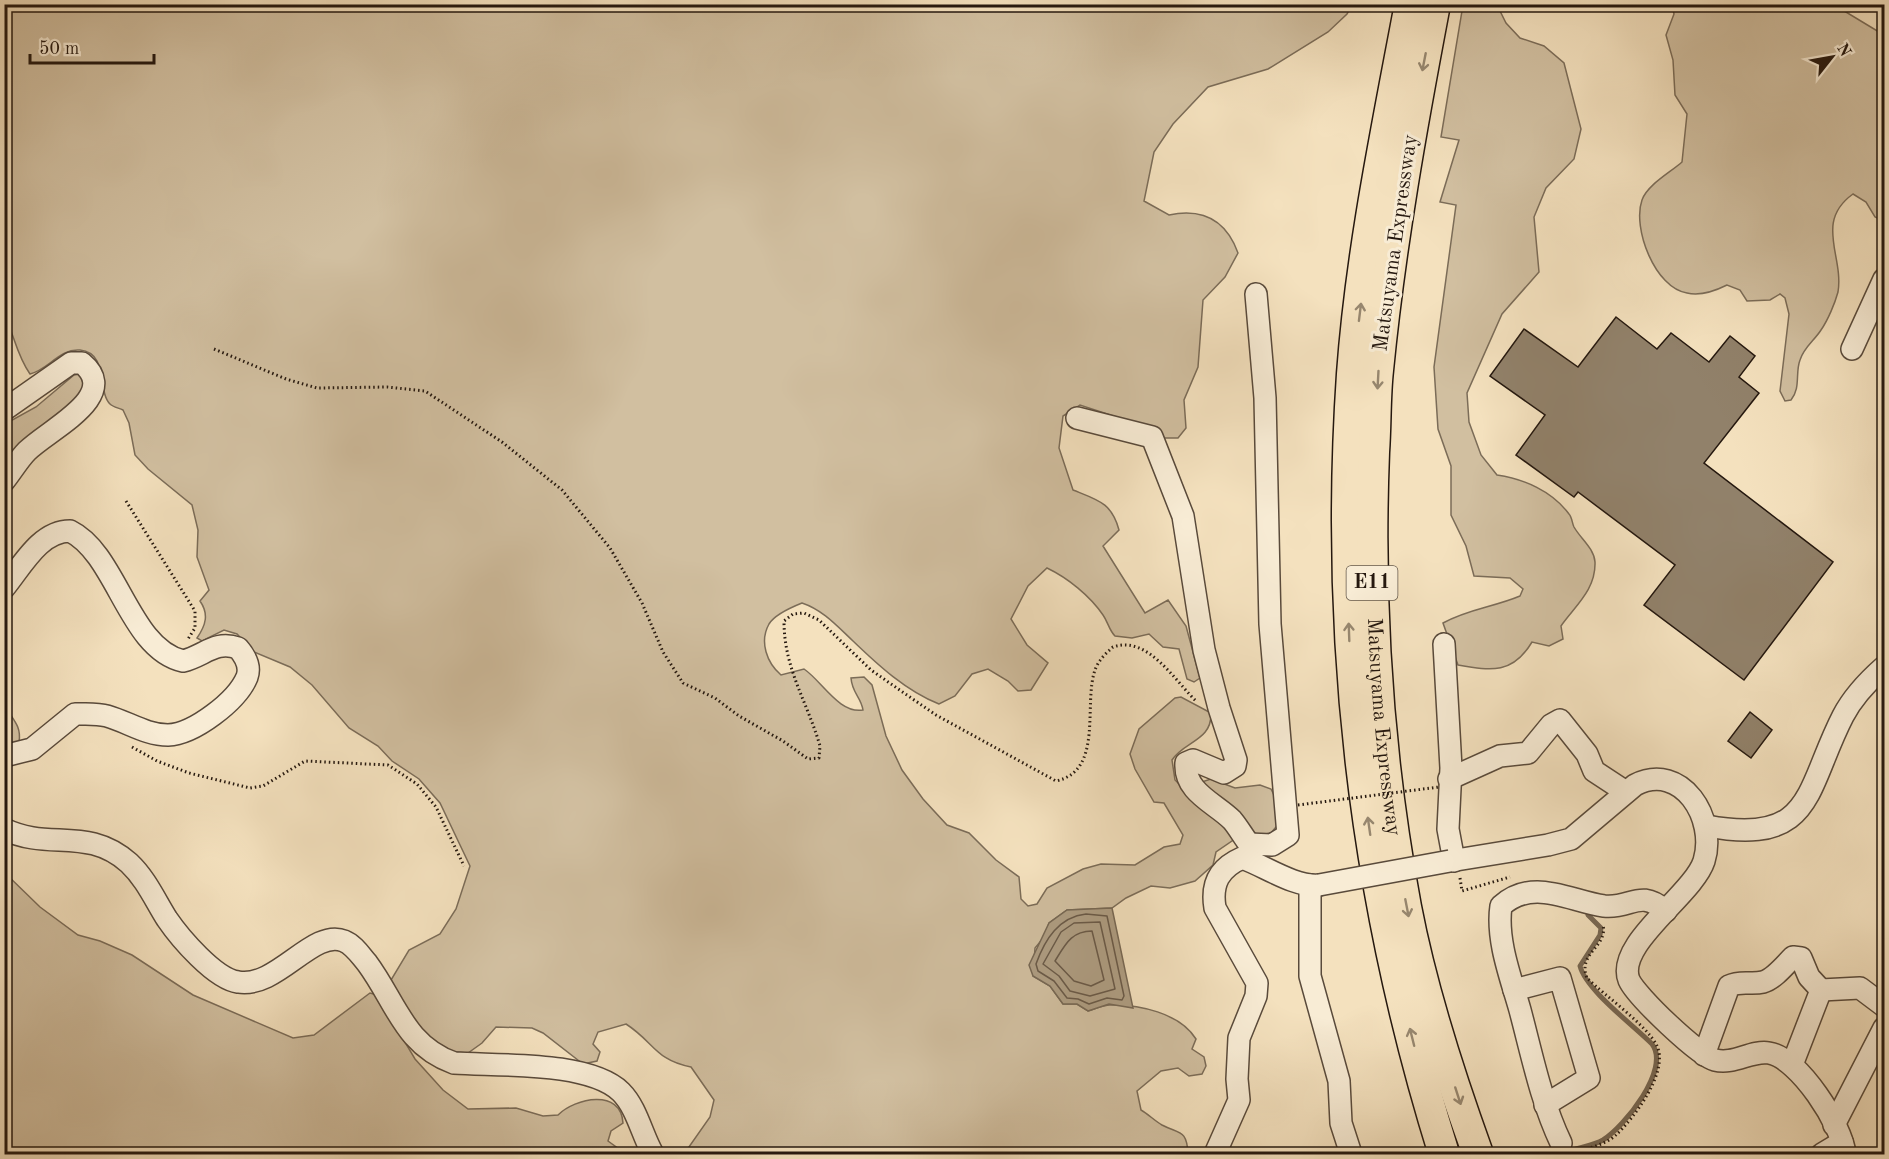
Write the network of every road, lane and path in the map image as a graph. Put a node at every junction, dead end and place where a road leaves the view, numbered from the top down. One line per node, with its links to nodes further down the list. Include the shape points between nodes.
1 (1410, 4): 42 (highway, Matsuyama Expressway / E11, one-way to 1, via 1382,916 1357,739 1349,633 1347,514 1352,374 1373,198)
2 (1435, 4): 43 (highway, Matsuyama Expressway / E11, one-way to 43, via 1400,197 1378,372 1372,510 1373,628 1382,738 1406,907 1431,1010)
3 (1884, 279): 6 (street)
4 (1256, 294): 23 (street, via 1265,398 1270,624 1288,835 1272,845)
5 (214, 349): 15 (path, via 317,388 425,391 502,442 562,490 610,548 683,683 715,698 808,759 819,758 820,746 784,645 784,621 793,614 804,613 819,620 872,670 928,710 1056,781 1068,779 1083,762 1095,669 1113,647 1125,643 1144,650 1197,701)
6 (1852, 350)
7 (4, 410): 9 (street, via 71,363 82,363 92,371 95,383 91,397 26,451)
8 (1077, 418): 15 (street, via 1152,437 1183,516 1204,650)
9 (4, 481)
10 (126, 501): 12 (path, via 195,611 196,621 187,640)
11 (4, 588): 12 (street, via 40,544 52,534 70,531 89,546)
12 (151, 641): 17 (street, via 169,657 183,661 214,646 238,648 245,657 247,676 211,719 191,730 152,734 106,715 75,714 32,748)
13 (1444, 644): 18 (street)
14 (1884, 667): 21 (street, via 1843,715 1818,778 1798,811 1777,826 1755,832)
15 (1219, 708): 23 (street, via 1235,766 1224,773 1192,760 1186,764 1185,772 1194,788 1232,820)
16 (130, 746): 25 (path, via 189,773 250,788 263,786 305,761 388,765 417,784 436,807)
17 (4, 756)
18 (1444, 783): 19 (street, via 1500,756 1528,753 1560,720 1587,754 1594,771); 20 (path, bridge); 24 (street)
19 (1626, 792): 21 (street, via 1646,779 1675,783 1687,792); 24 (street, via 1571,839)
20 (1298, 805)
21 (1707, 826): 29 (street, via 1707,845 1698,876)
22 (4, 829): 39 (street, via 34,840 84,840 128,862 181,936 204,961 236,982 253,983 271,976 314,946 343,940 356,949 421,1046 454,1063 580,1071 607,1082 622,1093 632,1108)
23 (1245, 851): 26 (street); 40 (street, via 1221,872 1212,895 1224,928 1257,983 1256,996 1239,1038 1239,1100)
24 (1453, 861): 26 (street, bridge); 27 (path, via 1462,891 1514,876 1530,879)
25 (464, 866)
26 (1314, 885): 41 (street, via 1310,976 1340,1081 1341,1123)
27 (1533, 892): 28 (street, via 1545,891); 30 (street, via 1501,906 1503,947)
28 (1583, 901): 29 (street, via 1606,906 1645,899); 38 (path, via 1605,928 1585,961 1587,978 1654,1041 1659,1058 1649,1095 1616,1135 1601,1144)
29 (1666, 911): 34 (street, via 1628,961 1629,979 1642,999)
30 (1514, 990): 36 (street); 36 (street, via 1560,978 1589,1078)
31 (1821, 990): 32 (street, via 1860,988); 34 (street, via 1797,956 1762,982 1737,982 1730,986); 35 (street)
32 (1884, 1006)
33 (1884, 1028): 37 (street)
34 (1704, 1055): 35 (street, via 1726,1061 1766,1053)
35 (1792, 1065): 37 (street, via 1818,1098)
36 (1545, 1105): 38 (street)
37 (1840, 1140): 44 (street)
38 (1568, 1147)
39 (653, 1155)
40 (1215, 1155)
41 (1351, 1155)
42 (1444, 1155)
43 (1478, 1155)
44 (1822, 1155)

